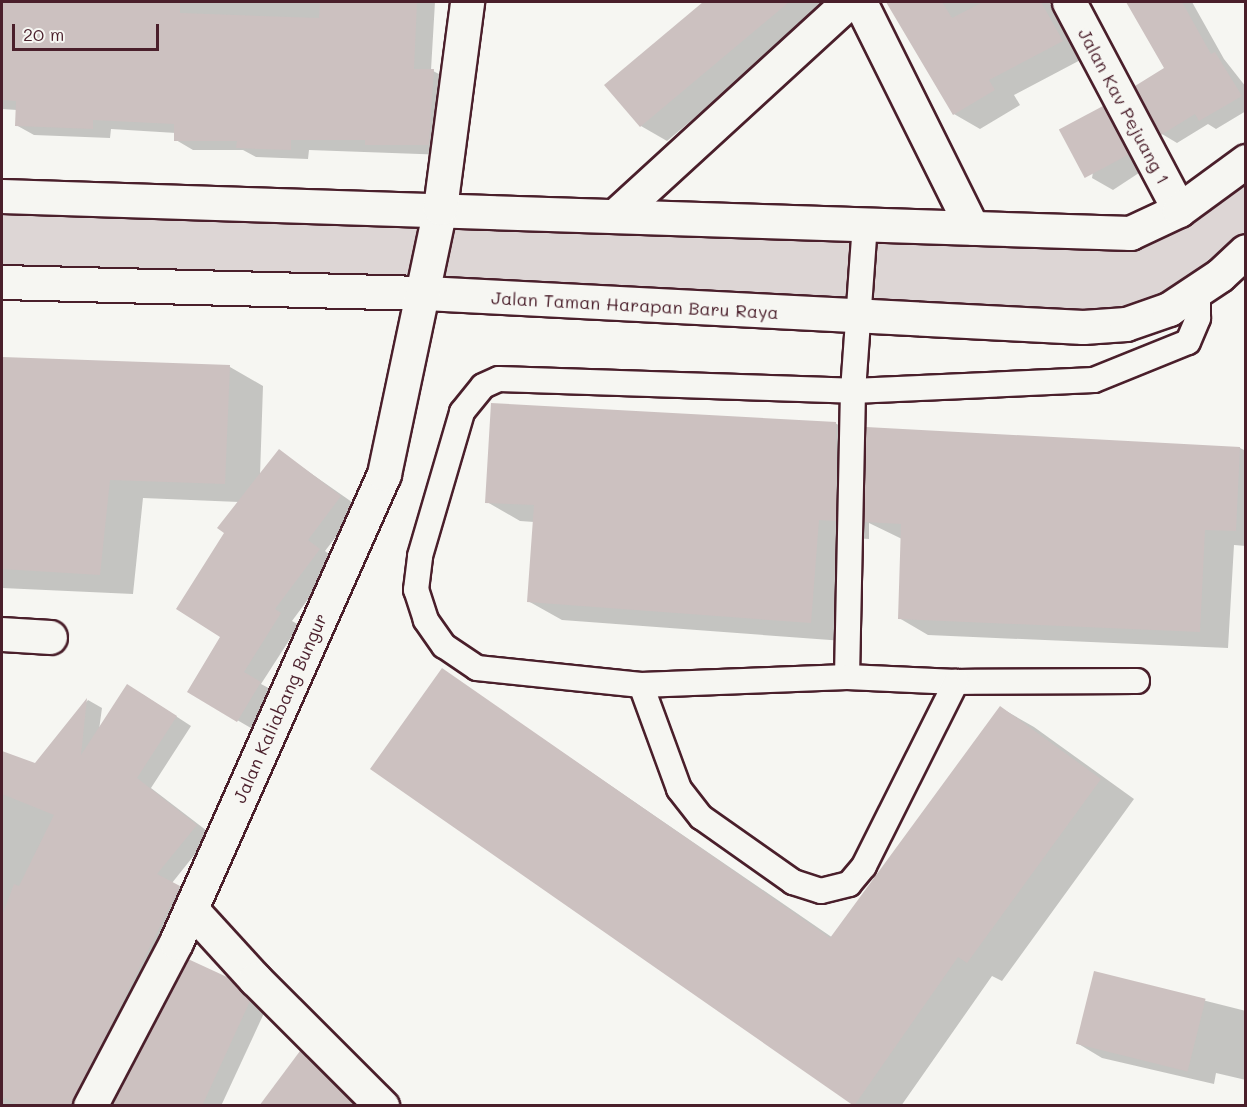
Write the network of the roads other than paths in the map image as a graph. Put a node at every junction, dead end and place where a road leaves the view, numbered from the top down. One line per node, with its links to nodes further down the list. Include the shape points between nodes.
1 (467, 2): 7 (street, Jalan Kaliabang Bungur)
2 (848, 2): 9 (street)
3 (860, 2): 11 (street)
4 (1069, 2): 8 (street, Jalan Kav Pejuang 1)
5 (1245, 161): 8 (street)
6 (2, 196): 7 (street)
7 (440, 208): 9 (street); 15 (street, Jalan Kaliabang Bungur)
8 (1179, 210): 11 (street, via 1130,233)
9 (617, 214): 10 (street)
10 (865, 225): 11 (street); 16 (lane)
11 (972, 228)
12 (1245, 251): 14 (street, Jalan Taman Harapan Baru Raya)
13 (2, 282): 15 (street, Jalan Taman Harapan Baru Raya)
14 (1198, 288): 16 (street, Jalan Taman Harapan Baru Raya, via 1168,309 1126,324 1083,327); 17 (lane, via 1198,318 1188,342 1094,380)
15 (425, 293): 16 (street, Jalan Taman Harapan Baru Raya); 24 (street, Jalan Kaliabang Bungur, via 384,474)
16 (859, 318): 17 (lane)
17 (854, 392): 20 (lane); 23 (lane, via 499,379 472,396 452,437 420,556 416,590 426,620 444,646 477,668)
18 (2, 634): 19 (street)
19 (50, 637)
20 (847, 677): 22 (lane); 23 (lane)
21 (1137, 681): 22 (lane)
22 (957, 682): 23 (lane, via 864,866 849,884 821,891 794,882 701,817 679,789)
23 (641, 685)
24 (191, 909): 25 (street, Jalan Kaliabang Bungur); 26 (street)
25 (90, 1106)
26 (382, 1106)

